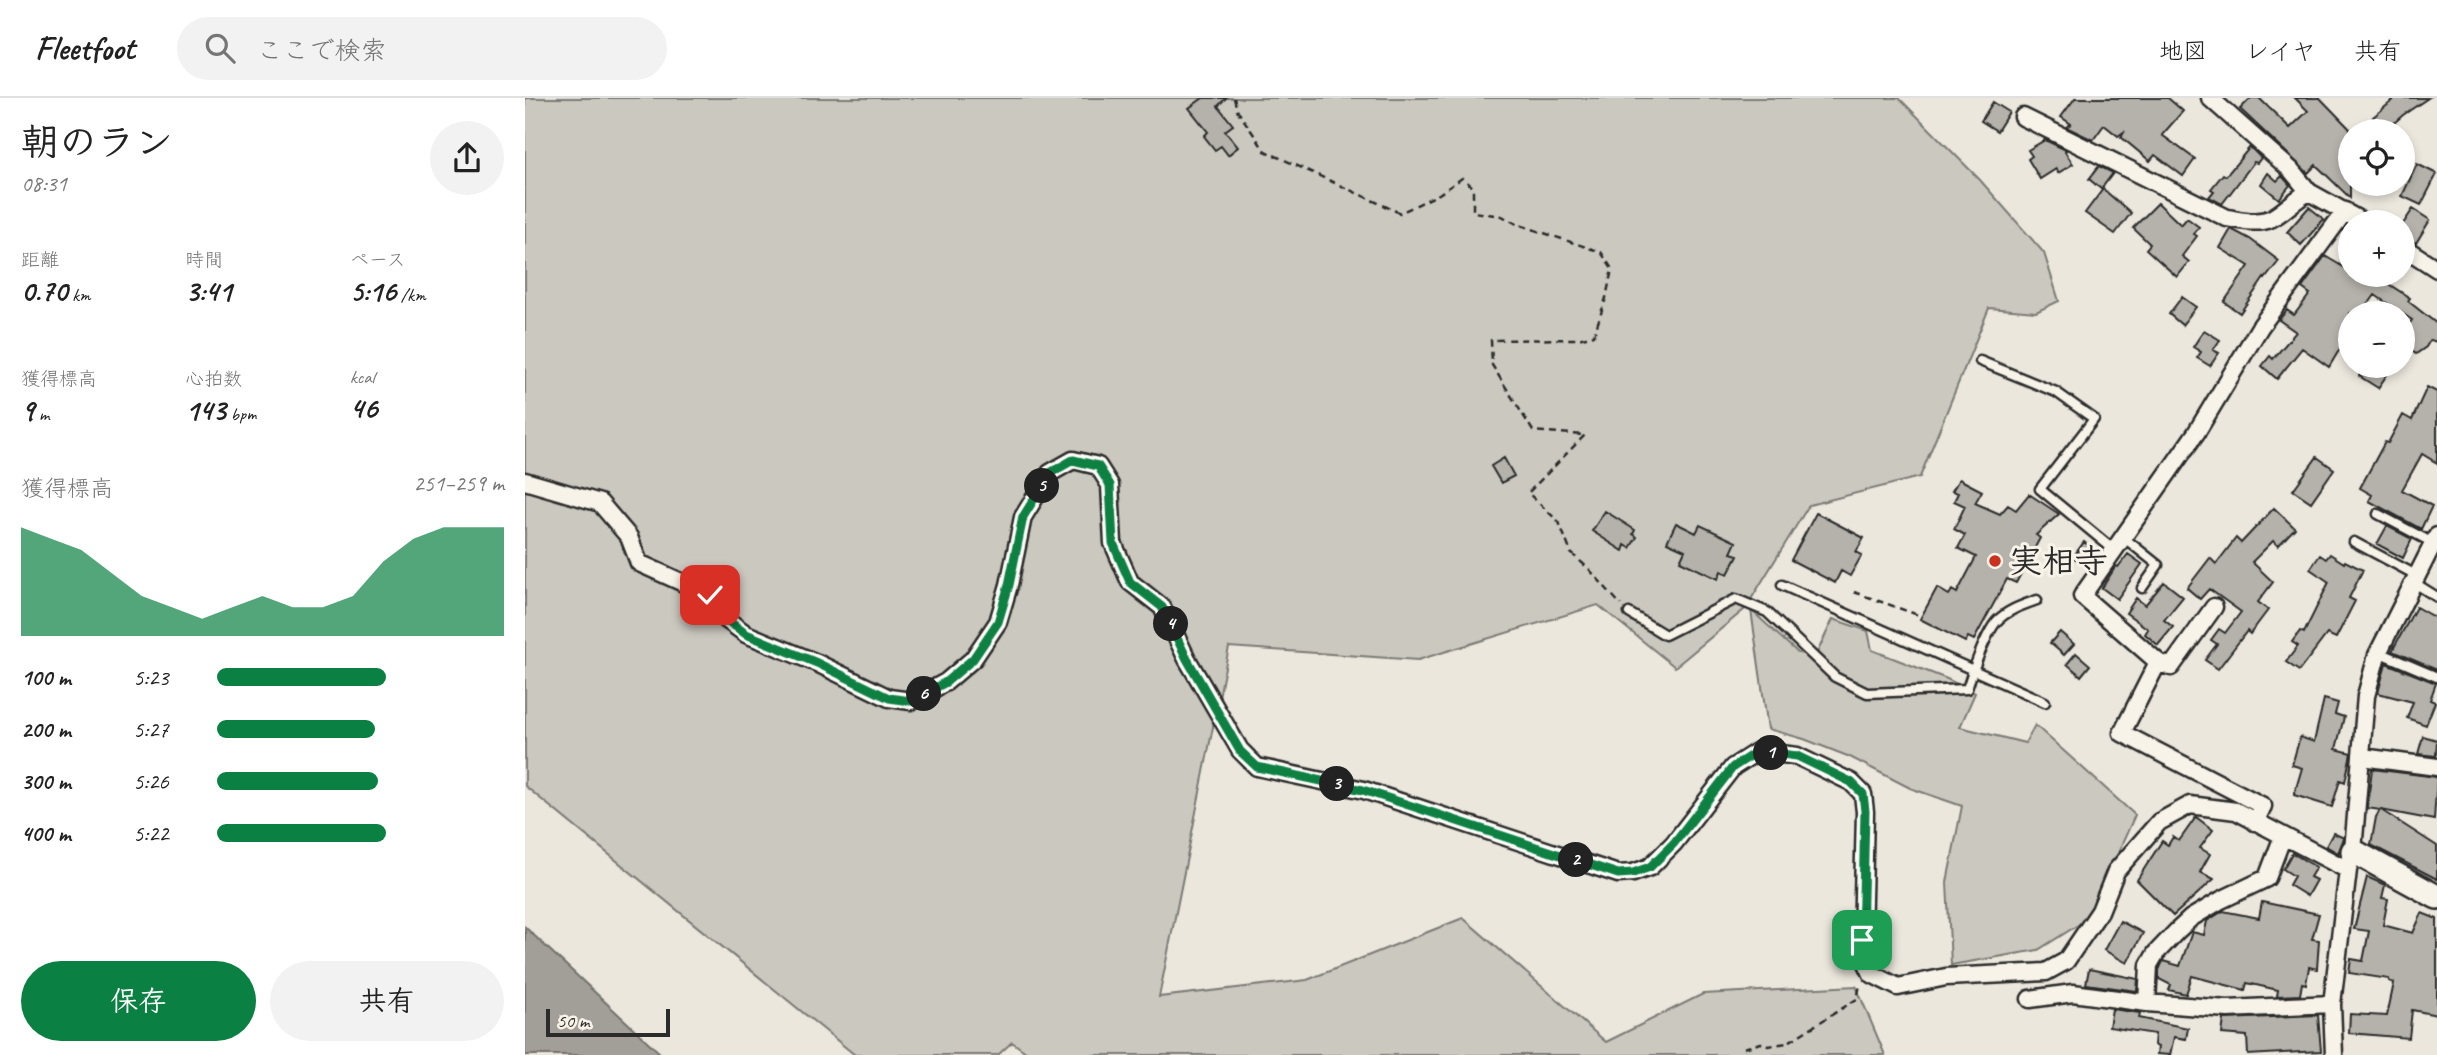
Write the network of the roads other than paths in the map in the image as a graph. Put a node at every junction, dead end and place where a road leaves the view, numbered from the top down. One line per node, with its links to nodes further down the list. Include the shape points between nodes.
1 (2210, 98): 3 (street, via 2291,170)
2 (2023, 117): 3 (street, via 2227,218 2253,222 2271,218)
3 (2309, 192): 4 (street)
4 (2343, 210)
5 (2338, 221): 13 (street, via 2260,327 2196,433)
6 (2415, 255): 7 (street)
7 (2437, 269)
8 (1980, 361): 13 (lane, via 2056,392 2094,419 2041,489)
9 (525, 481): 28 (street, via 600,503 629,537 639,563 710,595 724,618 746,634 889,698 911,701 946,682 973,659 998,622 1023,517 1050,473 1073,460 1098,466 1110,485 1113,543 1130,582 1162,607 1240,751 1257,767 1363,790 1618,874 1650,867 1733,767 1758,751 1797,756 1851,782 1863,794 1865,959 1872,974 1898,987 1946,977 2046,972 2066,961 2100,911 2116,871 2159,822 2190,805 2236,811)
10 (2378, 514): 11 (lane)
11 (2435, 540): 14 (street)
12 (2354, 542): 14 (lane)
13 (2118, 544): 16 (lane, via 2158,565); 22 (street, via 2082,596)
14 (2414, 579): 17 (lane); 21 (street)
15 (1782, 585): 23 (lane)
16 (2142, 588)
17 (2437, 597)
18 (2037, 600): 23 (lane, via 1996,622)
19 (2214, 607): 22 (street, via 2171,667)
20 (1629, 613): 23 (lane, via 1665,635 1736,599 1767,611 1835,677 1867,692 1967,689)
21 (2378, 652): 24 (lane); 26 (street, via 2366,696)
22 (2158, 662): 28 (street, via 2122,733 2263,806)
23 (1972, 670): 25 (lane)
24 (2437, 677)
25 (2045, 702)
26 (2362, 757): 27 (street); 30 (street)
27 (2437, 767)
28 (2255, 821): 29 (street)
29 (2283, 836): 30 (street); 33 (street, via 2267,878 2192,918 2156,953 2150,965)
30 (2350, 861): 31 (street); 34 (street)
31 (2437, 897)
32 (2030, 999): 33 (street, via 2073,993)
33 (2147, 1003): 34 (street, via 2228,1009)
34 (2332, 1004): 35 (street)
35 (2335, 1055)

